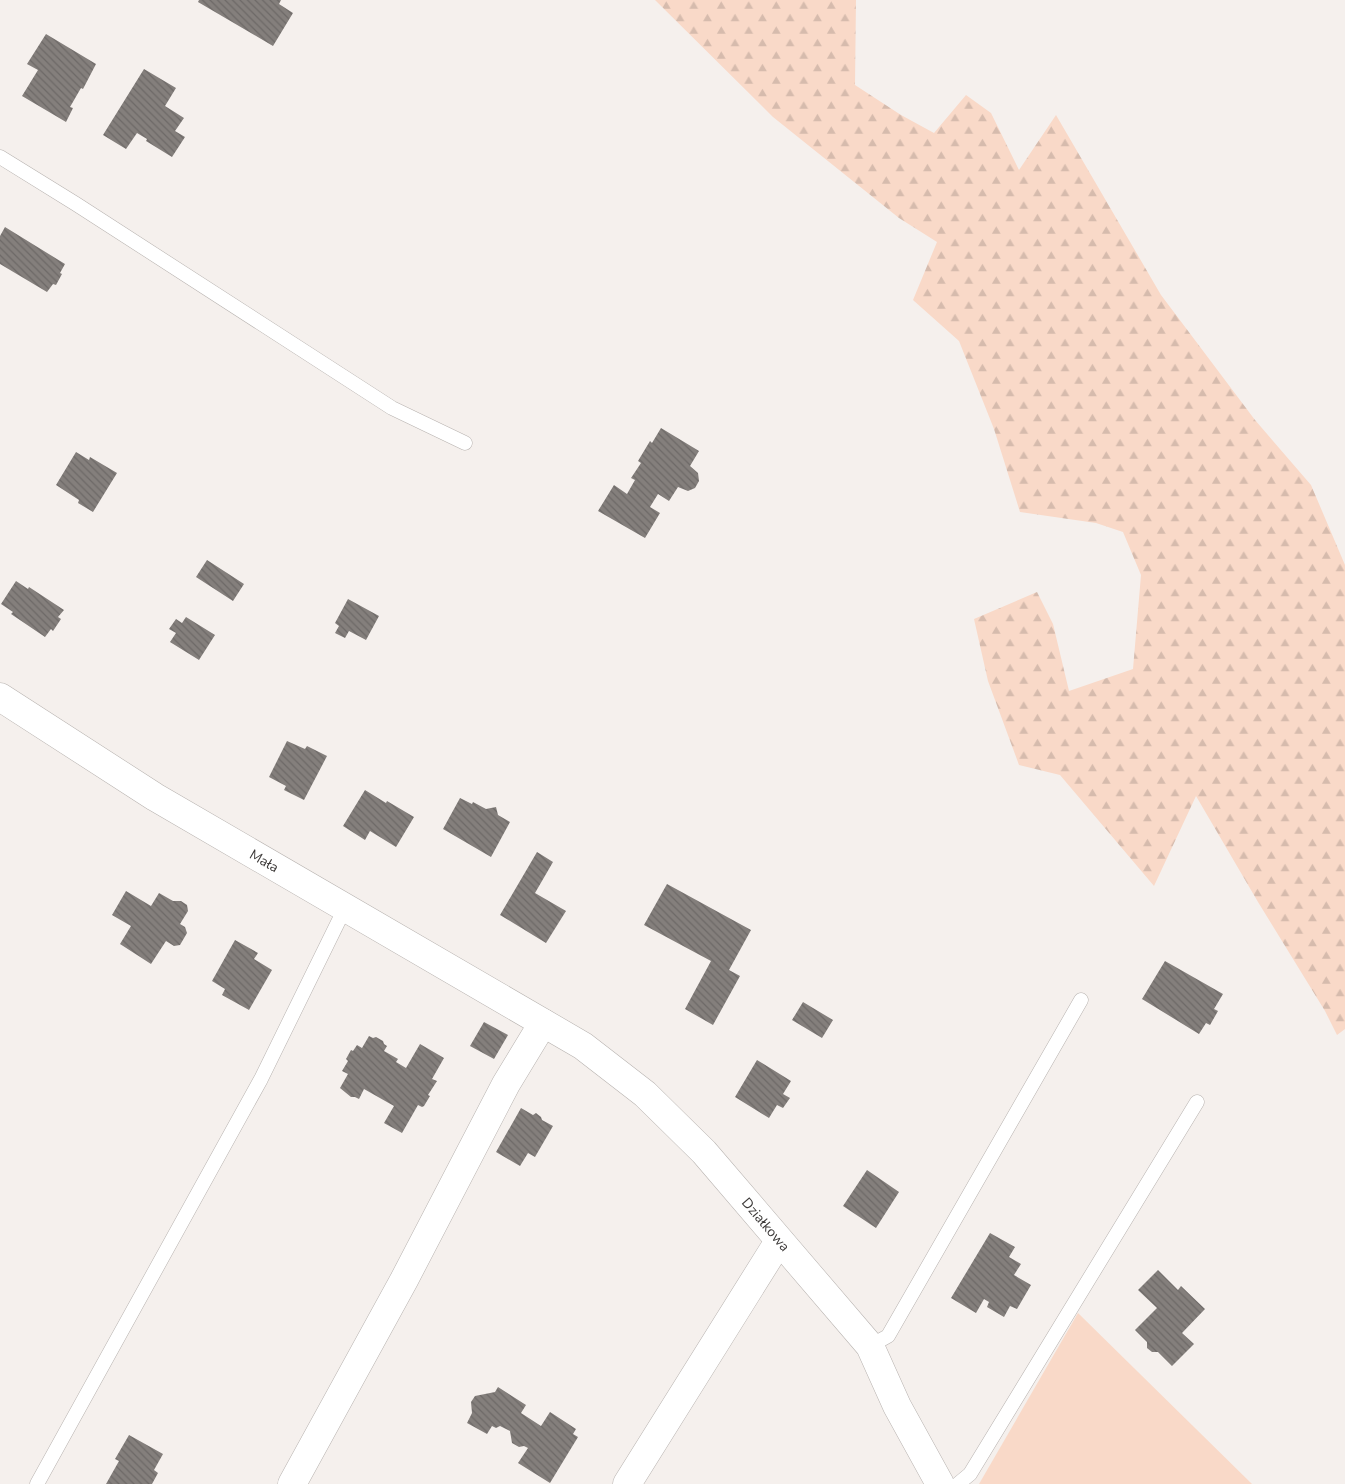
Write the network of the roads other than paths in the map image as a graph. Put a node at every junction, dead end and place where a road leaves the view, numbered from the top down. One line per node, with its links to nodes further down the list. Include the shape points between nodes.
1 (0, 157): 2 (lane, via 392,408)
2 (465, 443)
3 (0, 697): 4 (street, Mała, via 154,797)
4 (345, 908): 6 (street, Mała); 10 (lane, via 261,1079)
5 (1081, 1000): 9 (lane, via 888,1336)
6 (538, 1020): 8 (street, Działkowa, via 583,1046 645,1094 704,1152); 11 (street, via 404,1280)
7 (1197, 1102): 14 (lane, via 970,1474)
8 (779, 1240): 9 (street, Działkowa); 12 (street)
9 (870, 1346): 13 (street, Działkowa, via 897,1406)
10 (36, 1484)
11 (292, 1484)
12 (627, 1484)
13 (940, 1484)
14 (958, 1484)

